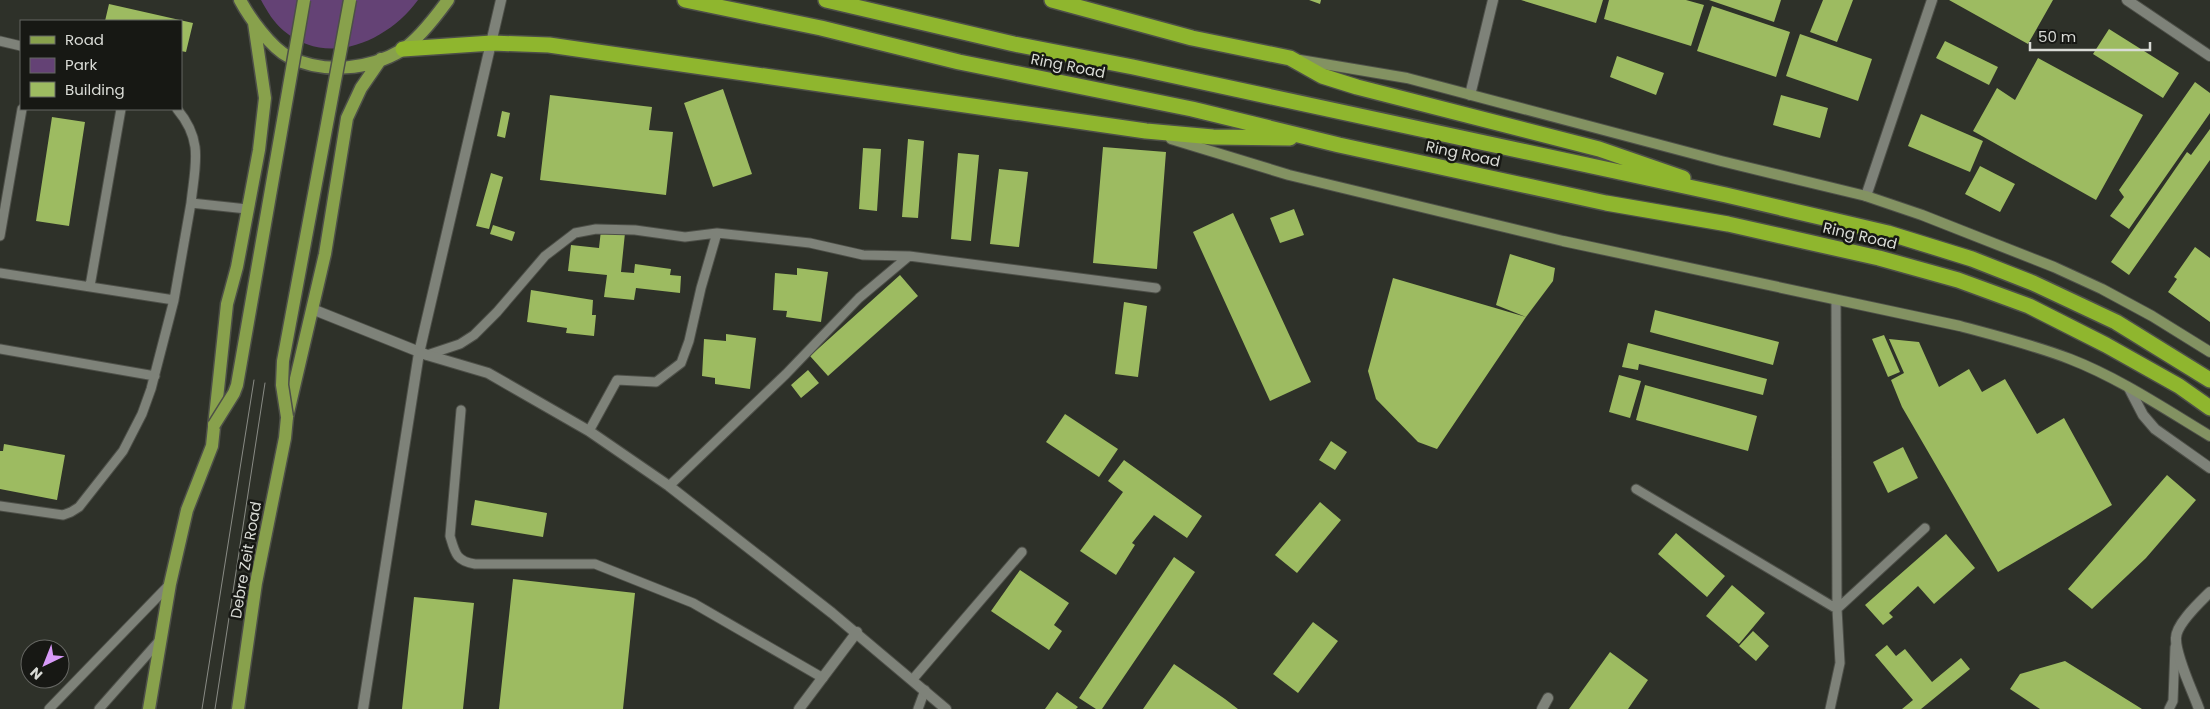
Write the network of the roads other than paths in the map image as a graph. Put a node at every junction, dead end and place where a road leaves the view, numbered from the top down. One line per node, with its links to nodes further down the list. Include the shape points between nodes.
1 (240, 0): 12 (main road)
2 (304, 0): 48 (main road, bridge, via 237,385)
3 (350, 0): 47 (main road, bridge, via 283,361 282,385)
4 (448, 0): 16 (main road)
5 (501, 0): 14 (street)
6 (685, 0): 25 (highway, Ring Road)
7 (826, 0): 26 (highway, Ring Road, via 1014,44)
8 (1052, 0): 18 (highway, via 1192,38)
9 (1493, 0): 20 (street)
10 (1932, 0): 27 (street)
11 (2127, 0): 17 (street)
12 (254, 23): 19 (main road, via 287,56 316,68 356,67); 29 (main road, via 265,98)
13 (0, 41): 15 (lane)
14 (492, 43): 16 (highway); 24 (highway, via 610,52); 41 (street)
15 (20, 46)
16 (403, 49): 19 (main road)
17 (2210, 56)
18 (1290, 58): 20 (street, via 1406,78); 26 (highway, via 1331,79 1599,149)
19 (381, 59): 38 (main road, via 361,88 347,118 325,254)
20 (1470, 95): 27 (street)
21 (22, 110): 31 (lane)
22 (121, 110): 34 (lane)
23 (178, 110): 28 (lane, via 189,122 197,146)
24 (1146, 131): 25 (highway, via 1213,137); 37 (street, via 1289,175 1563,241)
25 (1318, 139): 45 (highway, Ring Road, via 1606,203 1728,224 1879,258 1958,280 2029,306 2106,344)
26 (1726, 195): 43 (highway, Ring Road, via 1888,233 1972,259 2116,322)
27 (1866, 196): 40 (street, via 2062,270 2152,316)
28 (191, 203): 29 (lane); 36 (lane)
29 (247, 208): 48 (main road, via 227,304)
30 (717, 233): 32 (lane, via 810,243 863,255); 41 (lane, via 685,237 596,228 575,233 545,256 474,335 460,344); 49 (lane, via 681,364 656,382 617,380)
31 (0, 236)
32 (909, 256): 35 (lane); 52 (lane, via 859,298 786,374)
33 (0, 273): 34 (lane)
34 (90, 286): 36 (lane)
35 (1156, 288)
36 (174, 300): 42 (lane)
37 (1836, 301): 44 (street, via 1960,326 2024,344 2071,360); 59 (lane)
38 (312, 309): 41 (street); 47 (main road)
39 (0, 349): 42 (lane)
40 (2210, 352)
41 (423, 354): 49 (street, via 488,373); 71 (street)
42 (155, 376): 54 (lane, via 142,414 123,450 79,507 64,514)
43 (2210, 380)
44 (2129, 388): 50 (street); 51 (street, via 2143,415 2155,429)
45 (2210, 408)
46 (461, 410): 63 (lane, via 450,536 456,554 464,562 595,564 693,603)
47 (287, 417): 70 (main road, Debre Zeit Road, via 256,583)
48 (214, 425): 57 (main road, via 212,446 187,510)
49 (589, 431): 52 (street)
50 (2210, 436)
51 (2210, 468)
52 (669, 486): 60 (street)
53 (1636, 489): 59 (lane)
54 (0, 506)
55 (1925, 528): 59 (lane)
56 (1022, 552): 64 (lane)
57 (170, 584): 61 (main road); 67 (lane)
58 (2210, 592): 62 (street, via 2183,621)
59 (1837, 609): 76 (lane, via 1840,663)
60 (857, 632): 63 (street); 64 (street)
61 (162, 637): 68 (lane); 69 (main road)
62 (2175, 637): 77 (lane, via 2173,701); 78 (street)
63 (823, 678): 72 (street)
64 (913, 680): 65 (street)
65 (925, 690): 73 (lane); 74 (street)
66 (1548, 698): 75 (street)
67 (49, 709)
68 (99, 709)
69 (149, 709)
70 (238, 709)
71 (363, 709)
72 (799, 709)
73 (918, 709)
74 (946, 709)
75 (1542, 709)
76 (1830, 709)
77 (2169, 709)
78 (2199, 709)

